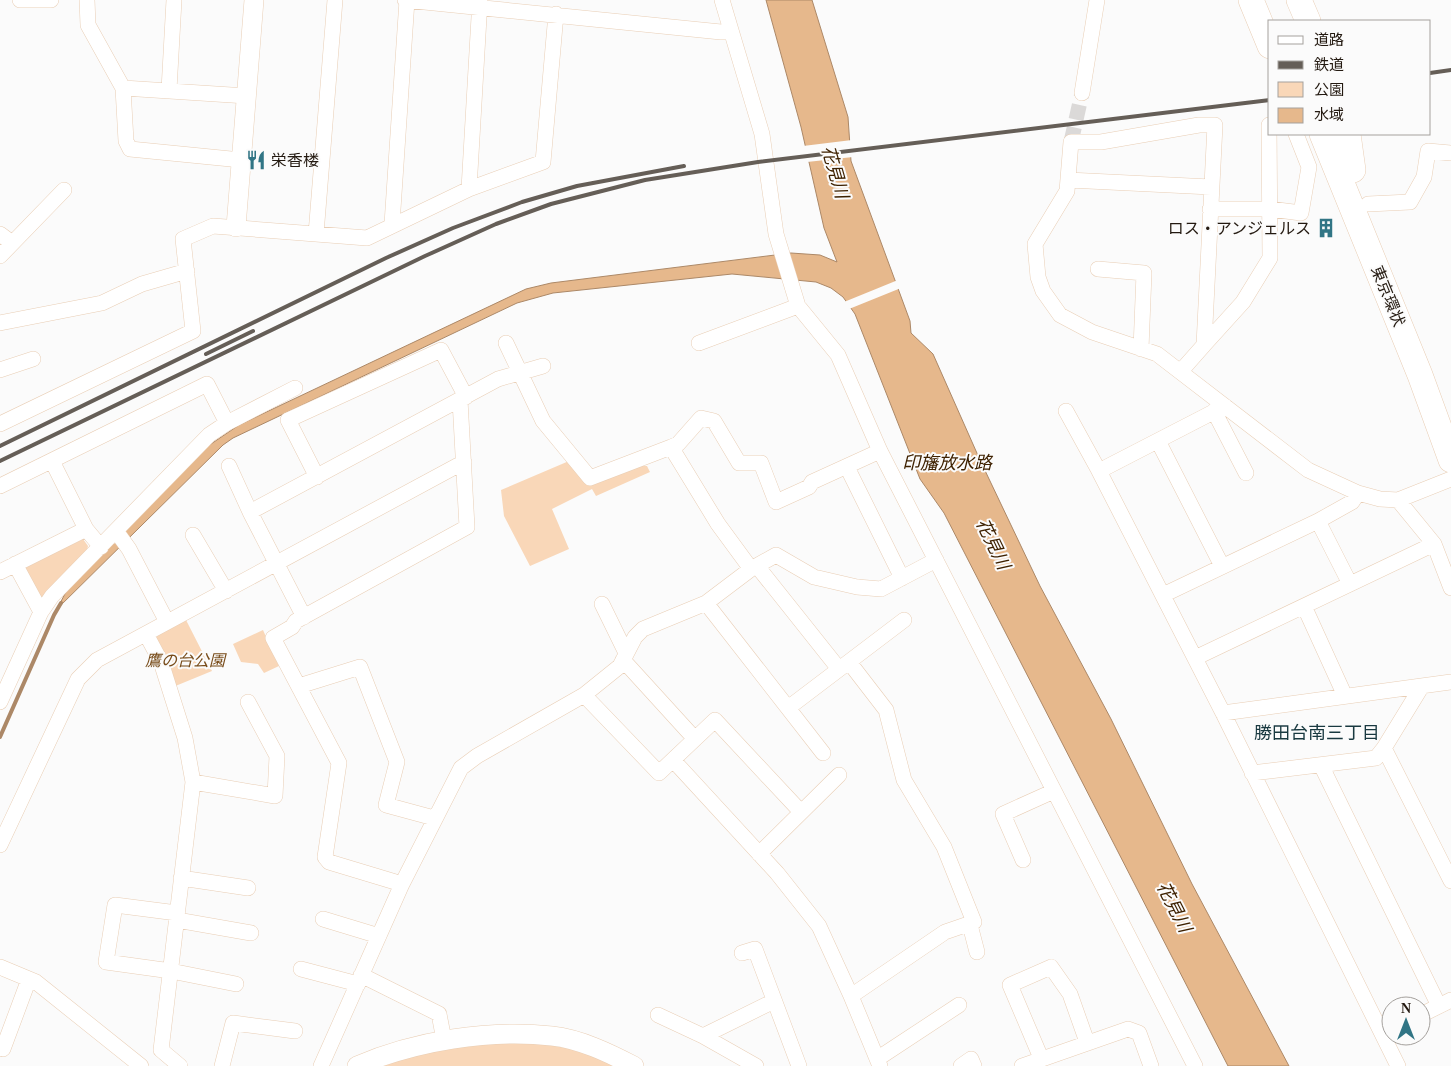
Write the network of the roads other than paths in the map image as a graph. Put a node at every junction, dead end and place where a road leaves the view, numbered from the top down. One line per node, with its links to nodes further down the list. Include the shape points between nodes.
1 (20, 0): 2 (street)
2 (51, 0)
3 (87, 0): 21 (street, via 88,25)
4 (174, 0): 22 (street)
5 (254, 0): 24 (street)
6 (335, 0): 44 (street)
7 (406, 0): 14 (street); 41 (street)
8 (722, 0): 19 (street)
9 (1097, 0): 23 (street)
10 (1251, 0): 20 (highway)
11 (1265, 0): 16 (highway)
12 (1284, 0): 17 (highway)
13 (1299, 0): 18 (highway)
14 (480, 4): 15 (street); 36 (street)
15 (556, 14): 19 (street); 36 (street, via 543,162)
16 (1274, 20)
17 (1292, 20)
18 (1308, 20)
19 (731, 31): 49 (street, via 762,134 776,234)
20 (1268, 41)
21 (123, 88): 22 (street); 32 (street, via 126,141 130,149)
22 (169, 90): 24 (street)
23 (1082, 93)
24 (246, 96): 32 (street)
25 (1269, 135): 40 (street)
26 (1296, 135): 40 (street, via 1309,168 1301,213)
27 (1313, 135): 33 (highway)
28 (1323, 135): 33 (highway, 東京環状)
29 (1338, 135): 33 (highway, 東京環状)
30 (1348, 135): 33 (highway)
31 (1451, 153): 38 (street, via 1428,151 1424,177 1410,202)
32 (241, 160): 42 (street)
33 (1347, 172): 38 (highway, 東京環状); 70 (highway, 東京環状)
34 (1068, 180): 35 (street); 35 (street, via 1071,142 1102,142 1215,125); 54 (street, via 1067,191 1035,244 1038,277 1043,291 1060,315)
35 (1212, 187): 39 (street)
36 (469, 189): 41 (street)
37 (64, 190): 45 (street)
38 (1368, 204): 64 (highway, 東京環状)
39 (1210, 209): 40 (street); 53 (street)
40 (1270, 210): 53 (street, via 1270,258 1243,302)
41 (392, 224): 44 (street, via 367,238)
42 (236, 227): 44 (street); 48 (street, via 213,226 183,239)
43 (0, 234): 45 (street)
44 (316, 234)
45 (12, 244): 46 (street)
46 (0, 256)
47 (1098, 269): 54 (street, via 1144,273)
48 (187, 271): 50 (street, via 142,284 102,303); 66 (street, via 193,331)
49 (798, 306): 52 (street); 69 (street, via 838,356)
50 (0, 323)
51 (506, 343): 59 (street)
52 (699, 343)
53 (1204, 345): 58 (street)
54 (1141, 349): 58 (street, via 1157,354)
55 (33, 359): 57 (street)
56 (543, 366): 59 (street)
57 (0, 370)
58 (1181, 371): 62 (street)
59 (520, 372): 61 (street, via 498,379); 68 (street, via 543,421 590,478)
60 (294, 388): 65 (street)
61 (463, 398): 72 (street); 77 (street); 77 (street, via 441,350 288,420)
62 (1219, 409): 67 (street); 76 (street); 80 (street, via 1308,470)
63 (1066, 410): 75 (street)
64 (1451, 414)
65 (227, 423): 71 (street, via 207,384); 85 (street, via 209,434)
66 (0, 424)
67 (1158, 441): 75 (street); 92 (street)
68 (671, 447): 74 (street, via 678,444 701,418 714,421 739,463 761,463 776,502); 93 (street, via 718,524)
69 (880, 451): 74 (street); 89 (street)
70 (1451, 460)
71 (52, 461): 79 (street); 84 (street)
72 (464, 462): 90 (street); 104 (street, via 467,527)
73 (229, 466): 82 (street)
74 (847, 467): 95 (street)
75 (1099, 471): 99 (street)
76 (1246, 473)
77 (316, 477): 82 (street)
78 (1451, 479): 81 (street)
79 (0, 486)
80 (1358, 492): 81 (street, via 1380,499); 83 (street, via 1352,502)
81 (1398, 500): 87 (street)
82 (250, 512): 90 (street)
83 (1318, 521): 92 (street); 96 (street)
84 (86, 529): 88 (street); 91 (street)
85 (118, 533): 88 (street); 106 (street)
86 (193, 534): 98 (street)
87 (1434, 544): 96 (street); 97 (street)
88 (100, 547): 103 (street, via 52,596)
89 (936, 560): 95 (street); 128 (street)
90 (277, 563): 98 (street); 104 (street)
91 (16, 564): 94 (street); 103 (street)
92 (1222, 566): 99 (street)
93 (754, 568): 95 (street, via 776,555 814,577 867,589 881,589); 100 (street); 110 (street)
94 (0, 572)
95 (902, 578)
96 (1350, 584): 102 (street)
97 (1451, 588)
98 (226, 591): 106 (street)
99 (1163, 595): 109 (street)
100 (706, 603): 108 (street, via 643,629); 118 (street)
101 (602, 604): 108 (street)
102 (1304, 606): 109 (street); 115 (street)
103 (41, 612): 116 (street)
104 (304, 616): 112 (street, via 273,638)
105 (904, 620): 110 (street)
106 (167, 622): 107 (street)
107 (146, 634): 127 (street, via 161,662 185,738); 131 (street, via 97,660 78,679)
108 (625, 657): 114 (street, via 620,666); 120 (street)
109 (1195, 658): 119 (street)
110 (844, 666): 118 (street); 140 (street, via 886,710 904,780 944,847 974,922)
111 (1451, 682): 113 (street)
112 (299, 686): 130 (street, via 360,667 397,762 386,805); 136 (street, via 339,763 325,857 329,862)
113 (1422, 686): 115 (street); 121 (street)
114 (584, 694): 123 (street, via 658,773); 130 (street, via 461,768)
115 (1345, 696): 119 (street)
116 (0, 702)
117 (248, 702): 127 (street, via 276,756 275,796)
118 (788, 708): 122 (street)
119 (1223, 713): 125 (street)
120 (695, 740): 123 (street); 129 (street, via 715,720)
121 (1384, 748): 124 (street, via 1376,758); 135 (street)
122 (823, 753)
123 (673, 760): 132 (street)
124 (1321, 765): 125 (street); 153 (street)
125 (1252, 773): 157 (street)
126 (839, 775): 129 (street)
127 (192, 782): 134 (street)
128 (1054, 791): 133 (street, via 1003,814); 178 (street)
129 (801, 812): 132 (street)
130 (434, 818): 136 (street)
131 (0, 845)
132 (759, 854): 151 (street, via 818,926)
133 (1023, 860)
134 (181, 878): 137 (street); 138 (street)
135 (1451, 880)
136 (402, 884): 142 (street)
137 (248, 888)
138 (177, 916): 141 (street); 147 (street); 147 (street, via 115,905 106,962)
139 (323, 919): 142 (street)
140 (970, 924): 143 (street); 151 (street, via 945,932)
141 (251, 933)
142 (379, 936): 149 (street)
143 (977, 952)
144 (742, 953): 152 (street, via 755,949)
145 (0, 966): 148 (street)
146 (301, 969): 149 (street)
147 (171, 971): 150 (street); 167 (street, via 161,1050)
148 (29, 979): 163 (street); 166 (street)
149 (360, 979): 160 (street, via 439,1014); 169 (street)
150 (236, 984)
151 (851, 996): 165 (street)
152 (774, 1000): 159 (street); 173 (street)
153 (1445, 1003): 155 (street)
154 (959, 1005): 165 (street)
155 (1431, 1010)
156 (658, 1015): 159 (street)
157 (1381, 1022)
158 (295, 1031): 168 (street, via 233,1023)
159 (703, 1036): 172 (street)
160 (444, 1040): 170 (street, via 435,1040); 171 (street, via 552,1036 594,1047)
161 (1087, 1042): 164 (street); 164 (street, via 1070,994 1051,967 1010,985); 177 (street, via 1128,1030 1139,1033)
162 (1391, 1046): 179 (street)
163 (2, 1049)
164 (1041, 1058): 176 (street)
165 (879, 1062)
166 (141, 1066)
167 (180, 1066)
168 (222, 1066)
169 (321, 1066)
170 (357, 1066)
171 (634, 1066)
172 (756, 1066)
173 (799, 1066)
174 (961, 1066): 175 (street, via 971,1059)
175 (974, 1066)
176 (1022, 1066)
177 (1151, 1066)
178 (1195, 1066)
179 (1398, 1066)

